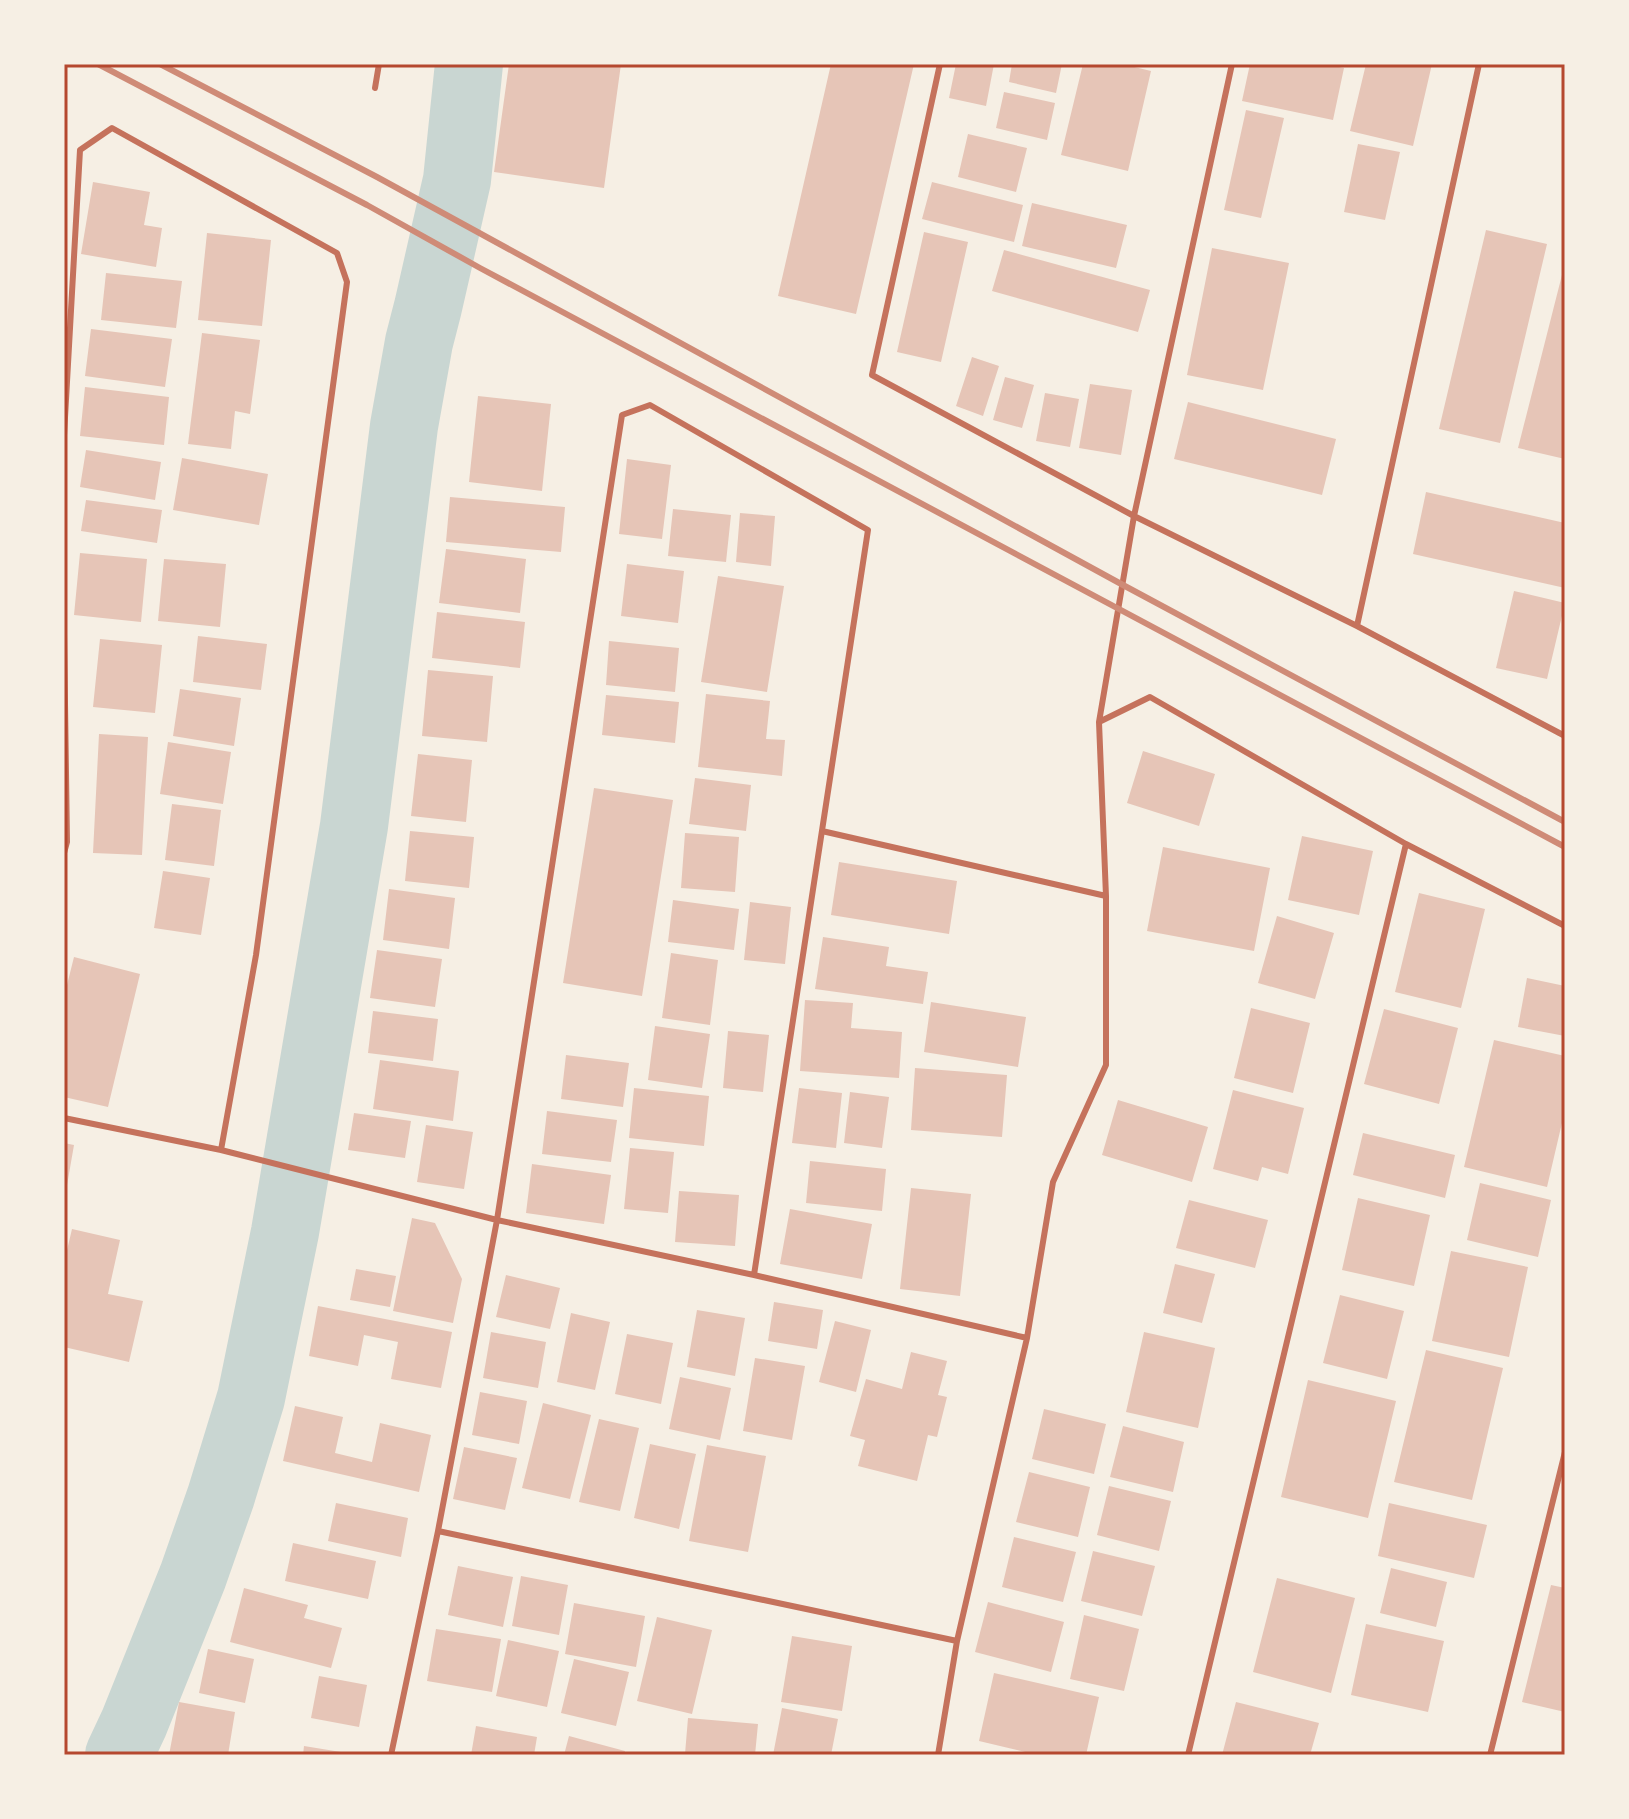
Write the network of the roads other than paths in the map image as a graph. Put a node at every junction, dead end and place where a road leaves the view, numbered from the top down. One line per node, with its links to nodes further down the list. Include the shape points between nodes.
1 (379, 64): 5 (lane)
2 (940, 64): 7 (lane, via 872,375)
3 (1232, 64): 7 (lane)
4 (1479, 64): 8 (lane)
5 (375, 88)
6 (64, 435): 19 (lane, via 80,150 112,128 337,253 347,282 256,955)
7 (1134, 516): 8 (lane); 10 (lane)
8 (1357, 626): 11 (lane)
9 (64, 634): 12 (lane)
10 (1099, 722): 14 (lane, via 1150,697); 16 (lane)
11 (1565, 736)
12 (65, 814): 15 (lane)
13 (822, 831): 16 (lane); 20 (lane, via 868,530 650,405 622,415); 21 (lane)
14 (1406, 844): 17 (lane); 28 (lane)
15 (64, 853)
16 (1106, 896): 22 (lane, via 1106,1065 1053,1182)
17 (1565, 926)
18 (64, 1118): 19 (lane)
19 (221, 1150): 20 (lane)
20 (497, 1220): 21 (lane); 24 (lane)
21 (754, 1275): 22 (lane)
22 (1027, 1338): 25 (lane)
23 (1565, 1452): 29 (lane)
24 (438, 1531): 25 (lane); 26 (lane)
25 (957, 1641): 27 (lane)
26 (391, 1755)
27 (938, 1755)
28 (1188, 1755)
29 (1490, 1755)

